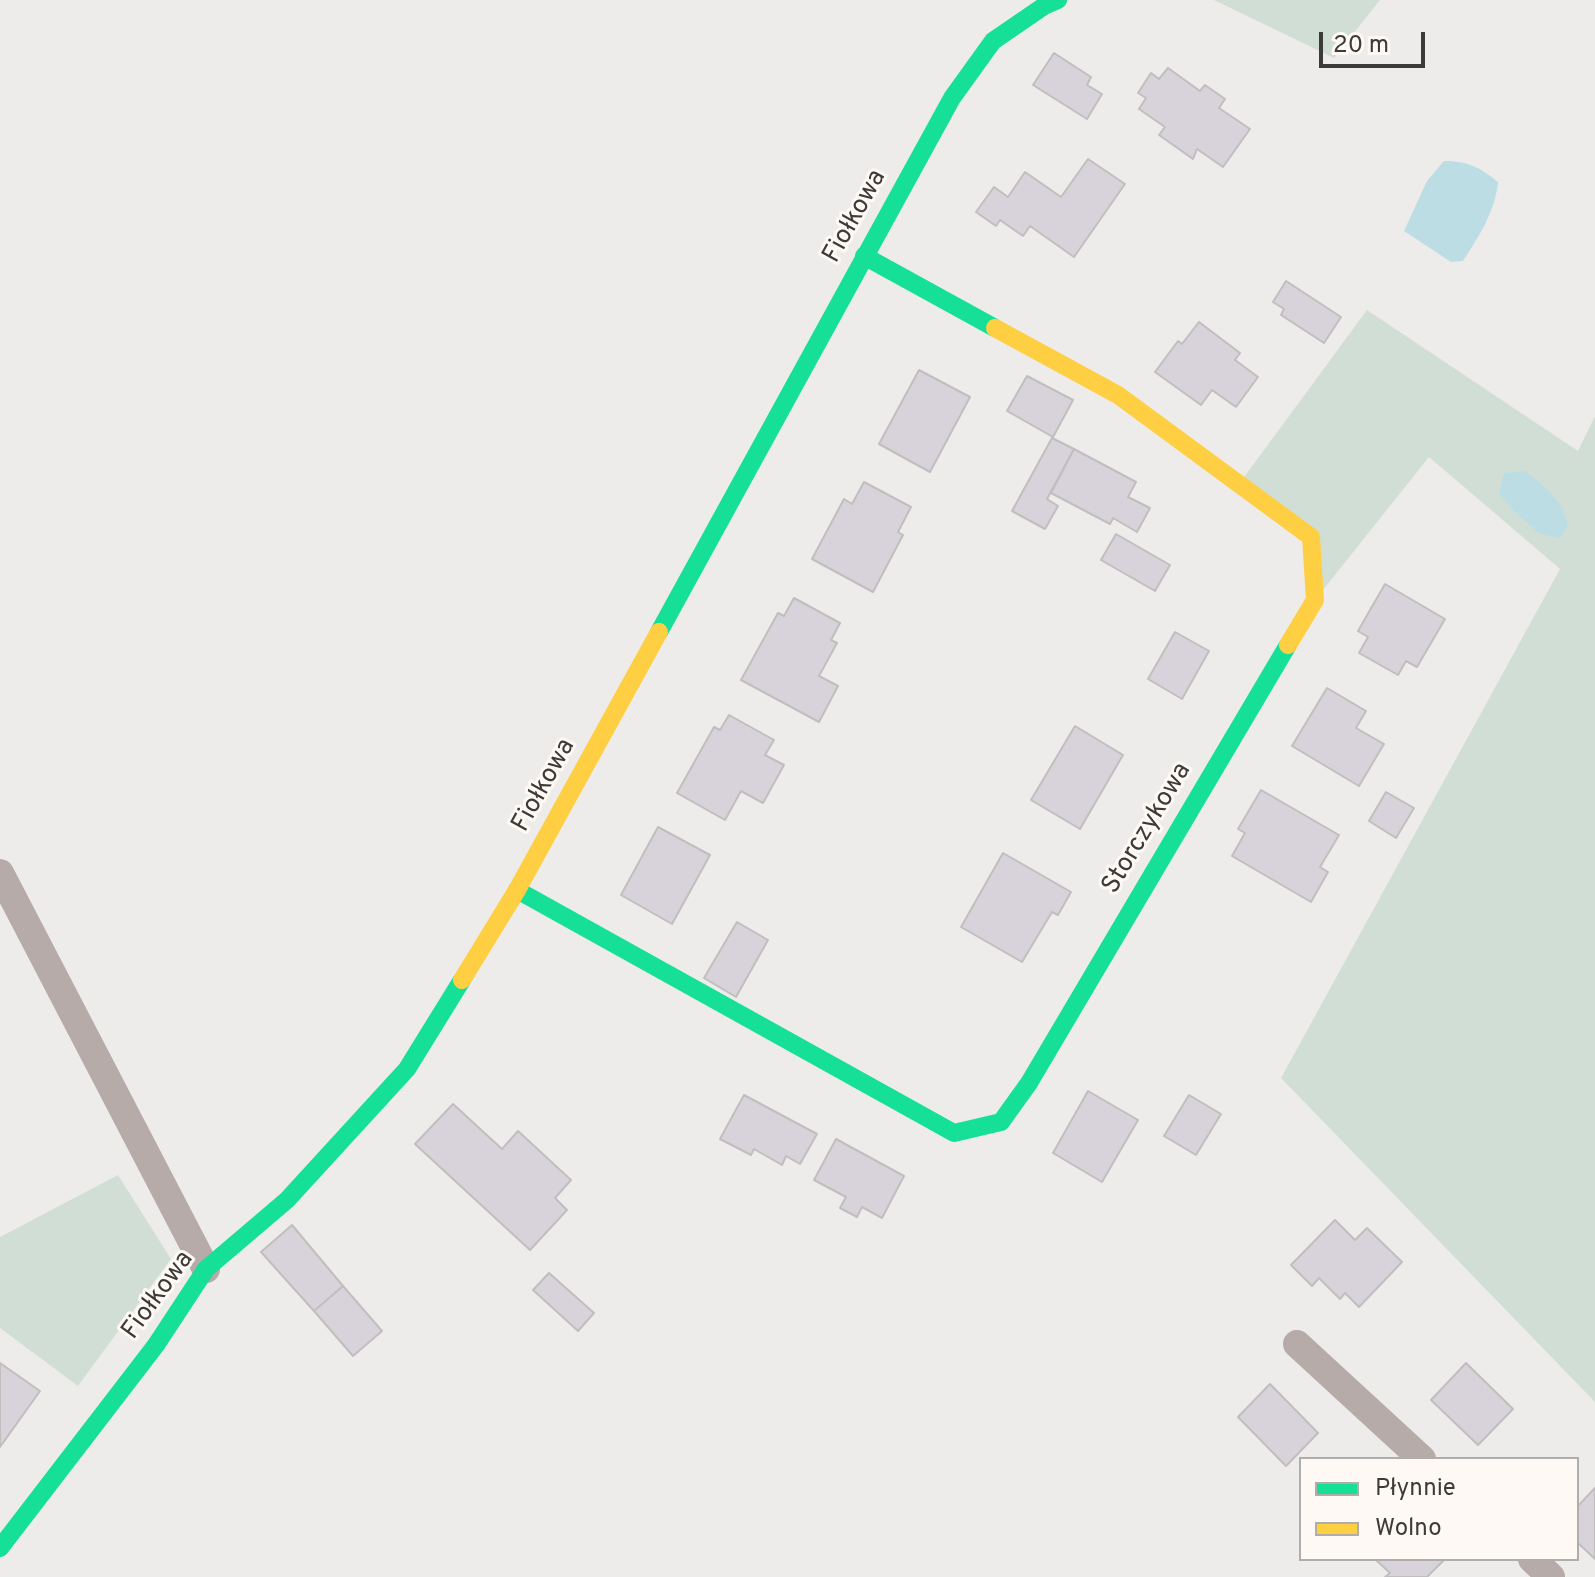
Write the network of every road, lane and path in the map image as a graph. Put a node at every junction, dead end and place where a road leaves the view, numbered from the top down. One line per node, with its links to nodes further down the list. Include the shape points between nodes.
1 (1058, 0): 2 (street, Fiołkowa, via 993,41 952,98)
2 (864, 256): 4 (street, Fiołkowa); 4 (street, Storczykowa, via 1118,395 1311,537 1315,600 1001,1122 954,1133)
3 (0, 873): 5 (street)
4 (517, 890): 5 (street, Fiołkowa, via 407,1069 287,1200)
5 (206, 1269): 8 (street, Fiołkowa, via 156,1345)
6 (1297, 1344): 7 (street)
7 (1420, 1457)
8 (0, 1548)
9 (1534, 1561): 10 (street)
10 (1551, 1577)

